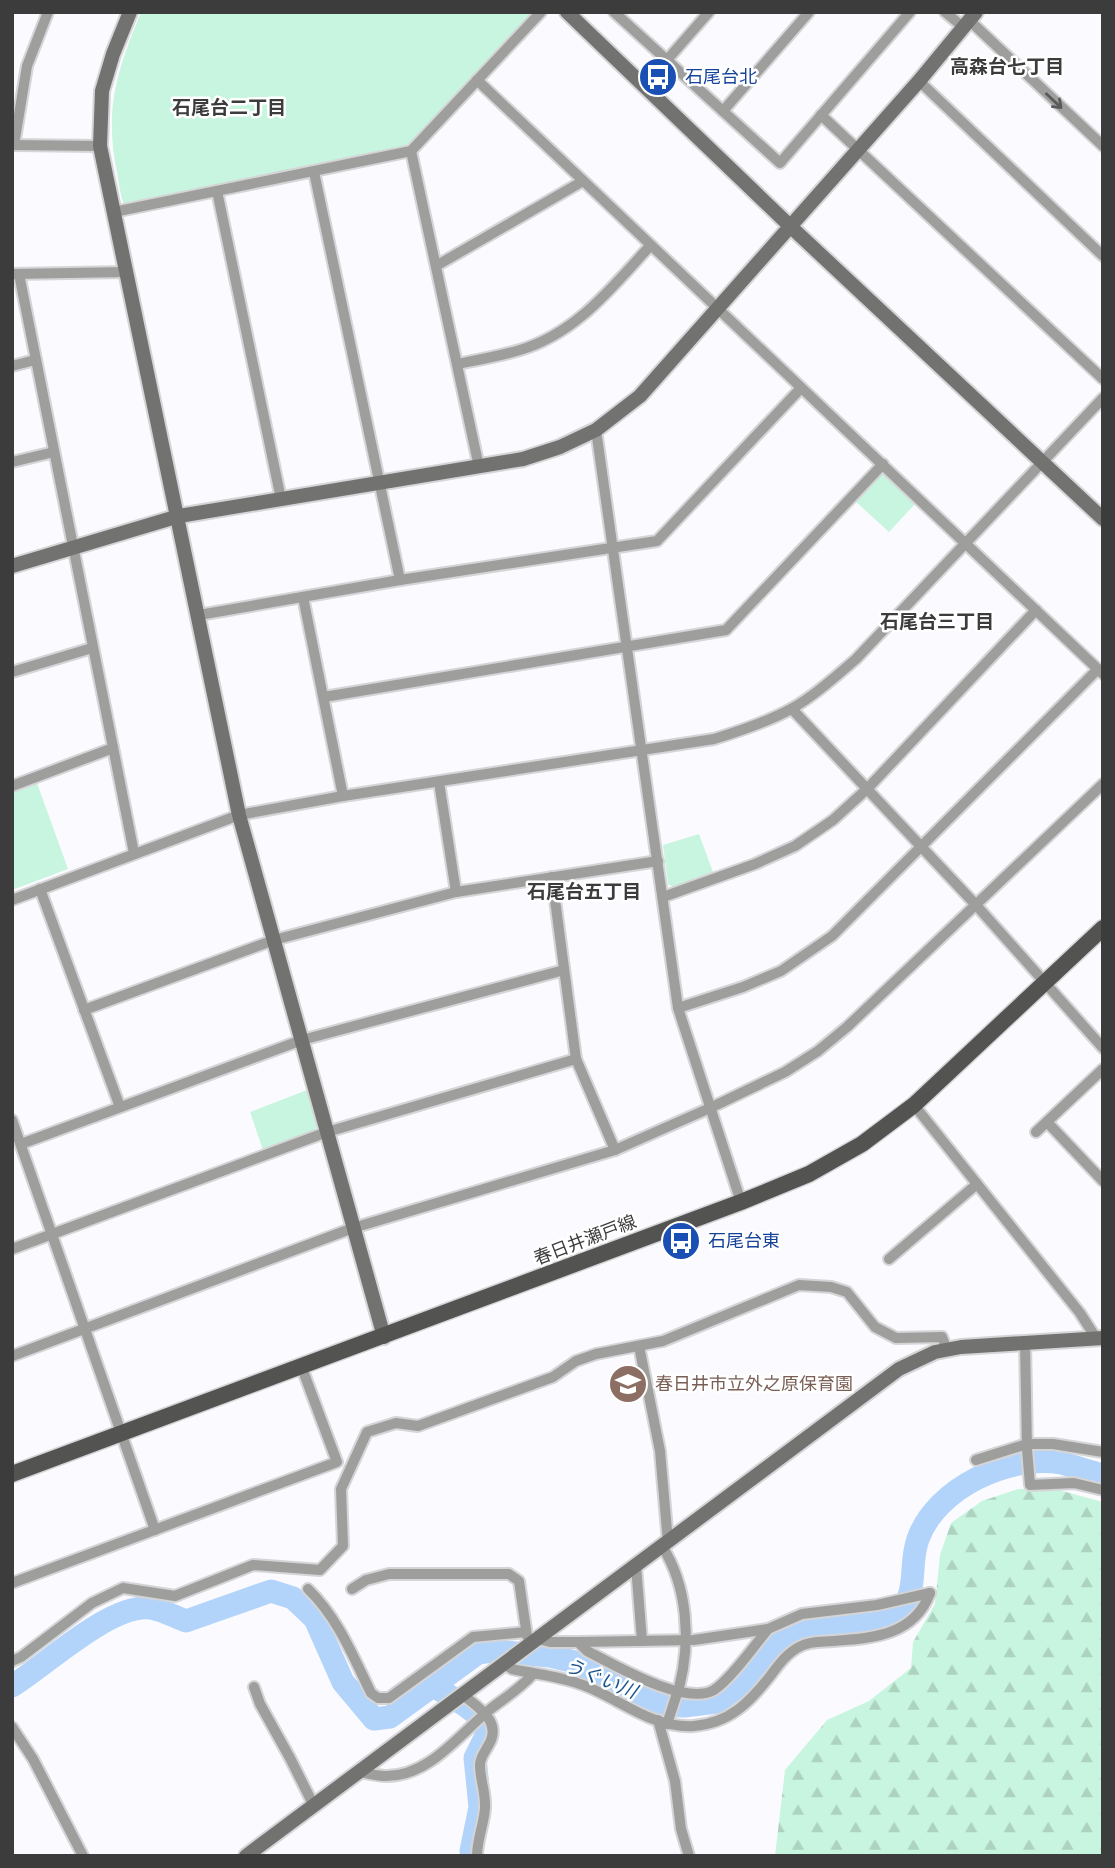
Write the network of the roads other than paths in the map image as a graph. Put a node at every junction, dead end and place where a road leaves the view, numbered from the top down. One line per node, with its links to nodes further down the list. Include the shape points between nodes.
1 (47, 12): 16 (street, via 27,66)
2 (130, 12): 17 (street, via 102,91)
3 (541, 12): 12 (street)
4 (567, 12): 25 (street)
5 (614, 12): 11 (street)
6 (709, 12): 11 (street)
7 (808, 12): 14 (street)
8 (910, 12): 15 (street)
9 (945, 12): 10 (street)
10 (969, 20): 13 (street); 18 (street, one-way to 18)
11 (667, 60): 14 (street)
12 (477, 80): 20 (street); 22 (street)
13 (919, 81): 19 (street); 27 (street)
14 (723, 111): 15 (street, via 780,163)
15 (821, 115): 19 (street)
16 (13, 145): 17 (street)
17 (100, 146): 24 (street)
18 (1103, 146)
19 (857, 150): 25 (street); 35 (street)
20 (411, 151): 21 (street); 28 (street)
21 (314, 172): 23 (street); 44 (street)
22 (583, 181): 26 (street); 28 (street)
23 (217, 191): 24 (street); 45 (street)
24 (114, 212): 29 (street)
25 (790, 226): 31 (street); 41 (street)
26 (650, 246): 31 (street); 33 (street, via 590,312 556,335 521,350)
27 (1103, 256)
28 (436, 266): 33 (street)
29 (126, 272): 30 (street); 46 (street)
30 (15, 274): 32 (street)
31 (718, 309): 36 (street); 38 (street, via 640,396)
32 (36, 360): 34 (street); 39 (street)
33 (457, 364): 43 (street)
34 (12, 366)
35 (1103, 379)
36 (801, 388): 42 (street); 50 (street, via 657,541)
37 (1103, 398): 41 (street)
38 (596, 430): 43 (street, via 523,459); 50 (street)
39 (54, 452): 40 (street); 49 (street)
40 (12, 462)
41 (1042, 462): 47 (street); 48 (street)
42 (883, 464): 48 (street); 56 (street, via 726,630)
43 (479, 467): 44 (street)
44 (381, 484): 45 (street); 52 (street)
45 (281, 499): 46 (street)
46 (179, 516): 49 (street); 55 (street)
47 (1103, 519)
48 (964, 542): 54 (street); 61 (street, via 856,659)
49 (74, 547): 51 (street); 57 (street)
50 (613, 547): 52 (street); 56 (street)
51 (12, 566)
52 (400, 580): 53 (street)
53 (303, 597): 55 (street); 60 (street)
54 (1036, 610): 58 (street); 67 (street)
55 (199, 615): 69 (street)
56 (626, 647): 60 (street); 63 (street)
57 (92, 648): 59 (street); 62 (street)
58 (1100, 671): 70 (street)
59 (12, 672)
60 (324, 697): 68 (street)
61 (792, 709): 63 (street, via 714,739); 67 (street)
62 (113, 748): 66 (street); 71 (street)
63 (641, 751): 64 (street); 72 (street)
64 (439, 782): 68 (street); 75 (street)
65 (1103, 784): 78 (street)
66 (12, 786)
67 (867, 789): 70 (street); 76 (street, via 833,820 794,846)
68 (343, 796): 69 (street)
69 (239, 815): 71 (street); 80 (street)
70 (921, 847): 78 (street); 83 (street, via 809,954 756,982)
71 (134, 853): 74 (street)
72 (658, 861): 73 (street); 76 (street)
73 (552, 877): 75 (street); 81 (street)
74 (40, 890): 77 (street); 84 (street)
75 (456, 892): 80 (street)
76 (663, 897): 83 (street)
77 (12, 900)
78 (976, 905): 82 (street); 91 (street, via 818,1051)
79 (1103, 928): 82 (main road, 春日井瀬戸線)
80 (274, 940): 84 (street); 85 (street)
81 (564, 970): 85 (street); 87 (street)
82 (1045, 983): 86 (street); 89 (main road, 春日井瀬戸線)
83 (678, 1008): 91 (street)
84 (84, 1010): 90 (street)
85 (302, 1040): 90 (street); 94 (street)
86 (1103, 1048)
87 (576, 1059): 94 (street); 97 (street)
88 (1103, 1069): 93 (street)
89 (914, 1105): 99 (street); 100 (main road, 春日井瀬戸線, via 862,1144 809,1174)
90 (120, 1107): 96 (street)
91 (710, 1108): 97 (street); 100 (street)
92 (12, 1120): 96 (street)
93 (1047, 1122): 95 (street); 98 (street)
94 (327, 1132): 101 (street); 102 (street)
95 (1035, 1132)
96 (21, 1144): 102 (street)
97 (615, 1150): 101 (street)
98 (1103, 1181)
99 (977, 1184): 104 (street); 107 (street)
100 (741, 1202): 106 (main road, 春日井瀬戸線)
101 (353, 1228): 105 (street); 106 (street)
102 (53, 1235): 103 (street); 105 (street)
103 (12, 1250)
104 (889, 1259)
105 (85, 1329): 111 (street); 113 (street)
106 (384, 1337): 112 (main road, 春日井瀬戸線)
107 (1100, 1338): 108 (street)
108 (1025, 1342): 110 (street); 114 (street)
109 (639, 1346): 110 (street, via 663,1342 799,1285 847,1292 875,1327 896,1338 942,1337); 120 (street, via 660,1451); 130 (street, via 596,1354 553,1377 418,1426 396,1423 367,1432 341,1489 343,1546 320,1570 253,1565 175,1596 123,1588 92,1603)
110 (947, 1350): 120 (street, via 886,1377)
111 (12, 1356)
112 (302, 1368): 113 (main road, 春日井瀬戸線); 119 (street, via 337,1462)
113 (121, 1433): 117 (main road, 春日井瀬戸線); 119 (street)
114 (1027, 1446): 115 (street, via 1053,1444); 116 (street); 118 (street, via 1030,1485 1074,1483)
115 (1103, 1452)
116 (976, 1460)
117 (12, 1474)
118 (1103, 1490)
119 (155, 1530): 122 (street)
120 (665, 1544): 121 (street); 127 (street, via 680,1584)
121 (636, 1566): 126 (street); 129 (street)
122 (12, 1583)
123 (308, 1589): 126 (street, via 335,1621 371,1693 378,1698 389,1698 473,1637)
124 (352, 1589): 126 (street, via 389,1574 509,1574 519,1581)
125 (768, 1629): 127 (street); 134 (street, via 713,1690); 137 (street, via 802,1614 930,1593 910,1622 893,1632 802,1646 784,1657 743,1708 725,1718 692,1726)
126 (531, 1639): 128 (street); 131 (street)
127 (685, 1641): 129 (street); 134 (street)
128 (578, 1642): 129 (street); 134 (street, via 659,1687)
129 (642, 1642)
130 (12, 1661)
131 (505, 1664): 132 (street); 135 (street)
132 (533, 1674): 136 (street); 137 (street, via 580,1684)
133 (254, 1687): 140 (street)
134 (678, 1690): 137 (street)
135 (462, 1695): 136 (street); 139 (street)
136 (486, 1713): 139 (street, via 438,1756 412,1771 386,1777); 143 (street, via 493,1734 480,1763 485,1810)
137 (662, 1722): 144 (street)
138 (12, 1727): 141 (street)
139 (359, 1772): 140 (street)
140 (314, 1806): 142 (street)
141 (83, 1856)
142 (246, 1856)
143 (477, 1856)
144 (689, 1856)

